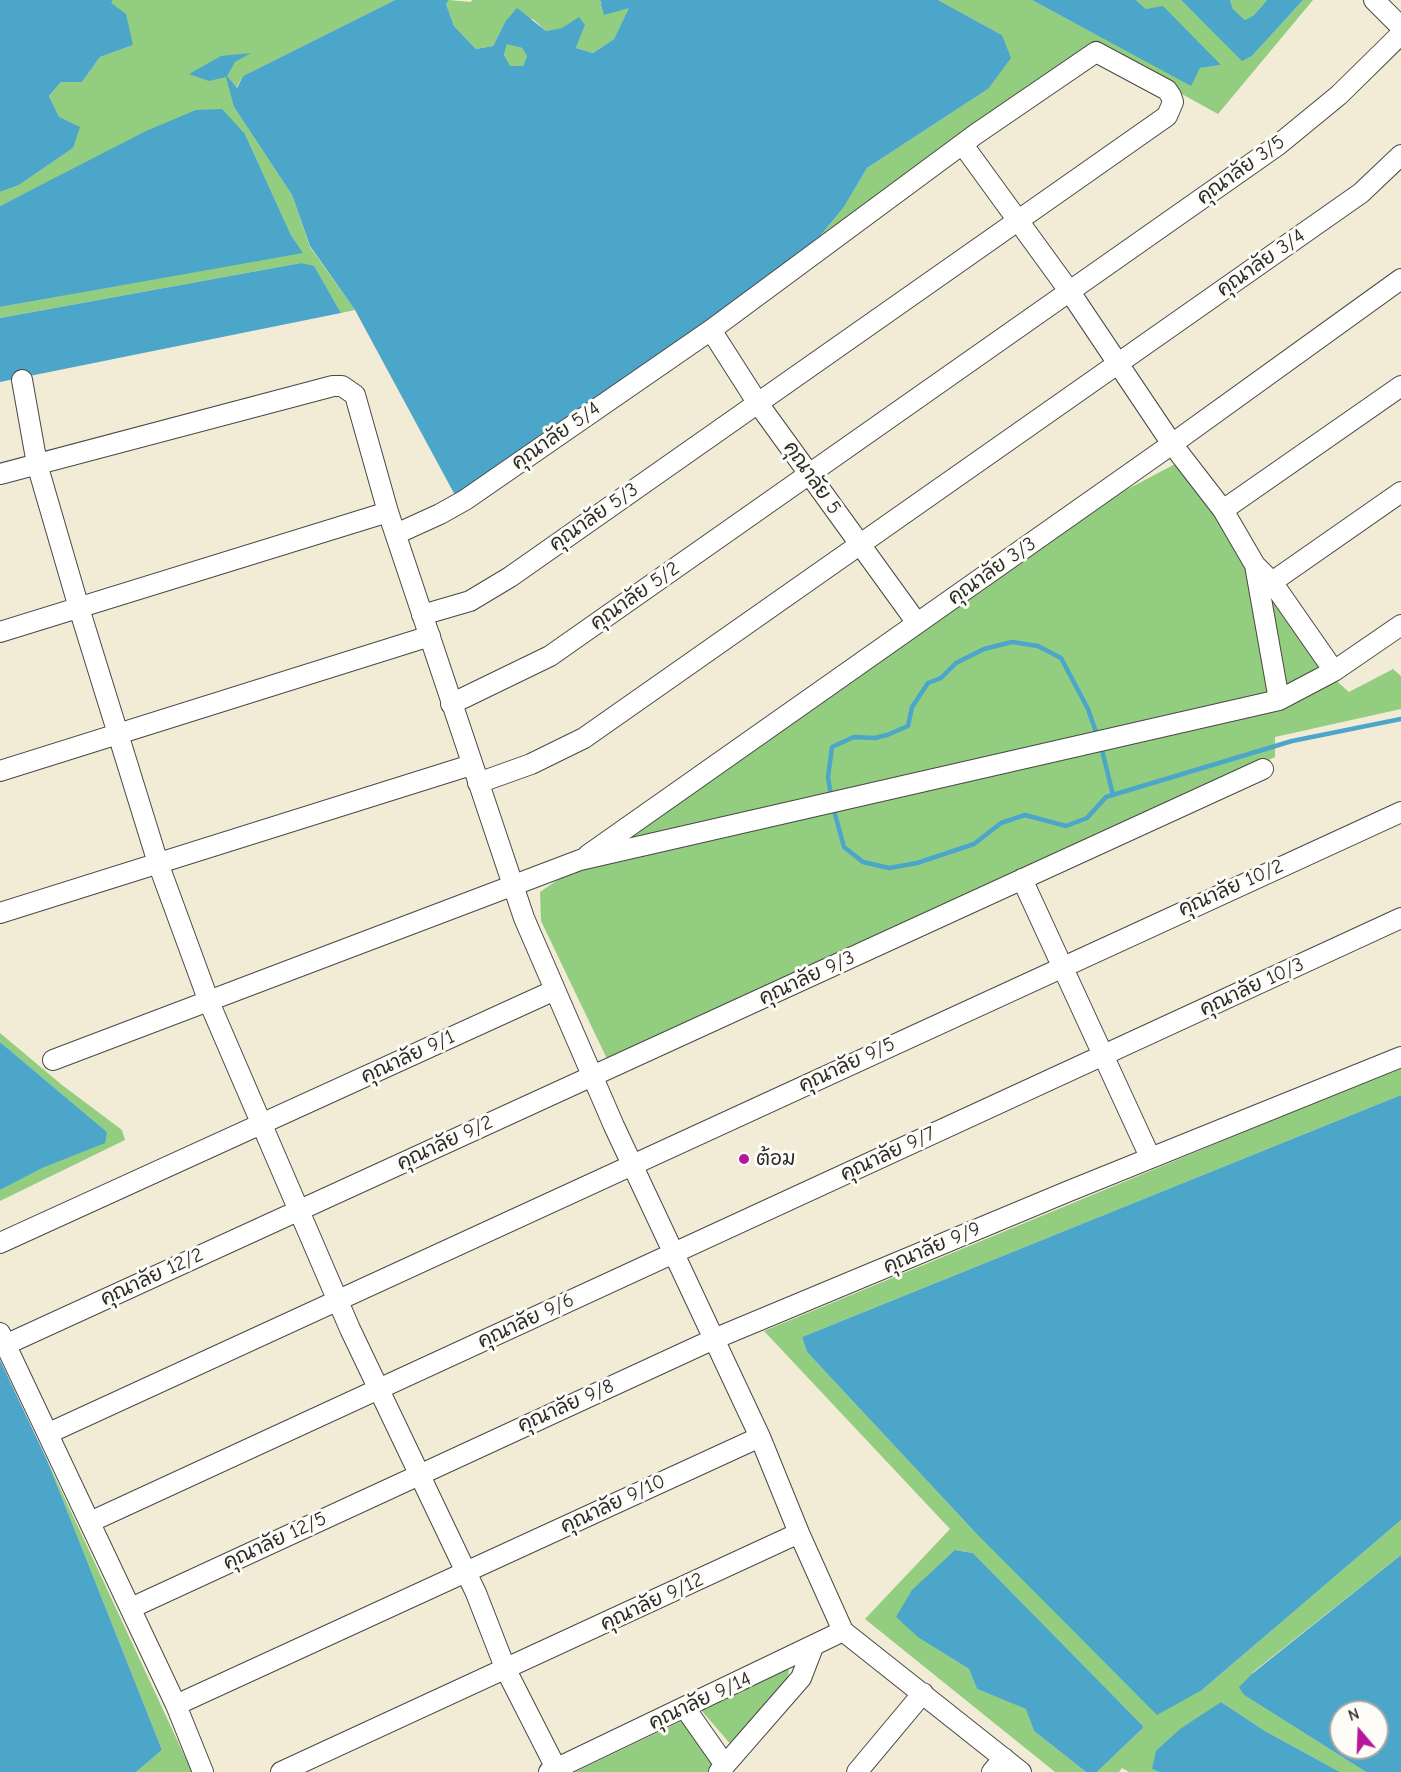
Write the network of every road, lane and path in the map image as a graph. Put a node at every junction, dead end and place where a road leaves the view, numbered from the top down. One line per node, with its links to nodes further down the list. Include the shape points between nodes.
1 (1374, 0): 2 (street)
2 (1401, 27)
3 (1401, 34): 9 (street, คุณาลัย 3/5, via 1339,95 1278,145)
4 (1096, 52): 5 (street, คุณาลัย 5/4); 7 (street, คุณาลัย 5/3, via 1167,90 1172,108 1167,116)
5 (963, 145): 7 (street); 10 (street, คุณาลัย 5/4)
6 (1401, 155): 11 (street, คุณาลัย 3/4, via 1361,193)
7 (1017, 219): 9 (street); 14 (street, คุณาลัย 5/3)
8 (1401, 279): 15 (street, คุณาลัย 3/3)
9 (1070, 292): 11 (street); 17 (street, คุณาลัย 3/5)
10 (711, 330): 14 (street, คุณาลัย 5); 22 (street, คุณาลัย 5/4, via 453,507)
11 (1117, 364): 15 (street); 23 (street, คุณาลัย 3/4)
12 (22, 380): 16 (street)
13 (1401, 386): 20 (street)
14 (757, 402): 17 (street, คุณาลัย 5); 27 (street, คุณาลัย 5/3, via 492,589 471,601)
15 (1173, 444): 20 (street); 28 (street, คุณาลัย 3/3)
16 (37, 464): 18 (street); 21 (street, via 342,386 355,395 360,405); 26 (street)
17 (810, 473): 23 (street, คุณาลัย 5); 34 (street, คุณาลัย 5/2, via 550,656)
18 (0, 474)
19 (1401, 492): 25 (street)
20 (1223, 510): 24 (street)
21 (387, 512): 22 (street); 26 (street)
22 (396, 534): 27 (street)
23 (858, 543): 28 (street, คุณาลัย 5); 39 (street, คุณาลัย 3/4, via 584,738 531,764)
24 (1256, 566): 25 (street); 33 (street)
25 (1272, 582): 32 (street)
26 (79, 608): 30 (street); 35 (street)
27 (422, 615): 31 (street)
28 (917, 623): 41 (street, คุณาลัย 3/3)
29 (1401, 625): 32 (street)
30 (0, 632)
31 (430, 636): 34 (street); 35 (street)
32 (1334, 671): 33 (street)
33 (1279, 700): 41 (street)
34 (451, 704): 36 (street)
35 (120, 734): 38 (street); 42 (street)
36 (471, 765): 39 (street); 42 (street)
37 (1263, 769): 43 (street, คุณาลัย 9/3)
38 (0, 771)
39 (478, 783): 44 (street)
40 (1401, 812): 47 (street, คุณาลัย 10/2)
41 (580, 860): 44 (street)
42 (158, 863): 45 (street); 49 (street)
43 (1022, 879): 47 (street); 53 (street, คุณาลัย 9/3)
44 (512, 884): 48 (street); 49 (street)
45 (0, 913)
46 (1401, 918): 50 (street, คุณาลัย 10/3)
47 (1062, 965): 50 (street); 56 (street, คุณาลัย 9/5)
48 (555, 990): 53 (street); 54 (street, คุณาลัย 9/1)
49 (209, 1002): 52 (street); 54 (street)
50 (1103, 1055): 55 (street); 59 (street, คุณาลัย 9/7)
51 (1401, 1057): 55 (street, คุณาลัย 9/9)
52 (53, 1059)
53 (592, 1076): 56 (street); 57 (street, คุณาลัย 9/2)
54 (261, 1124): 57 (street); 58 (street, คุณาลัย 9/1)
55 (1150, 1157): 62 (street, คุณาลัย 9/9)
56 (632, 1164): 59 (street); 60 (street, คุณาลัย 9/5)
57 (298, 1210): 60 (street); 61 (street, คุณาลัย 12/2)
58 (0, 1243)
59 (673, 1253): 62 (street); 63 (street, คุณาลัย 9/6)
60 (337, 1300): 63 (street); 64 (street, คุณาลัย 9/5)
61 (3, 1339): 64 (street)
62 (714, 1340): 65 (street); 66 (street, คุณาลัย 9/8)
63 (378, 1389): 66 (street); 67 (street, คุณาลัย 9/6)
64 (49, 1433): 67 (street)
65 (760, 1437): 68 (street); 69 (street, คุณาลัย 9/10)
66 (418, 1473): 69 (street); 70 (street, คุณาลัย 12/5)
67 (90, 1522): 70 (street)
68 (798, 1533): 71 (street); 73 (street, คุณาลัย 9/12)
69 (466, 1572): 73 (street); 75 (street, คุณาลัย 9/10)
70 (131, 1608): 75 (street)
71 (843, 1631): 72 (street, คุณาลัย 9/14); 74 (street)
72 (813, 1647): 76 (street, คุณาลัย 9/14); 78 (street, via 801,1678)
73 (506, 1670): 79 (street); 81 (street, คุณาลัย 9/12)
74 (923, 1693): 77 (street); 82 (street)
75 (176, 1705): 80 (street)
76 (685, 1708): 78 (street); 79 (street, คุณาลัย 9/14)
77 (998, 1765): 83 (street)
78 (722, 1768)
79 (554, 1771)
80 (203, 1772)
81 (281, 1772)
82 (857, 1772)
83 (1021, 1772)

